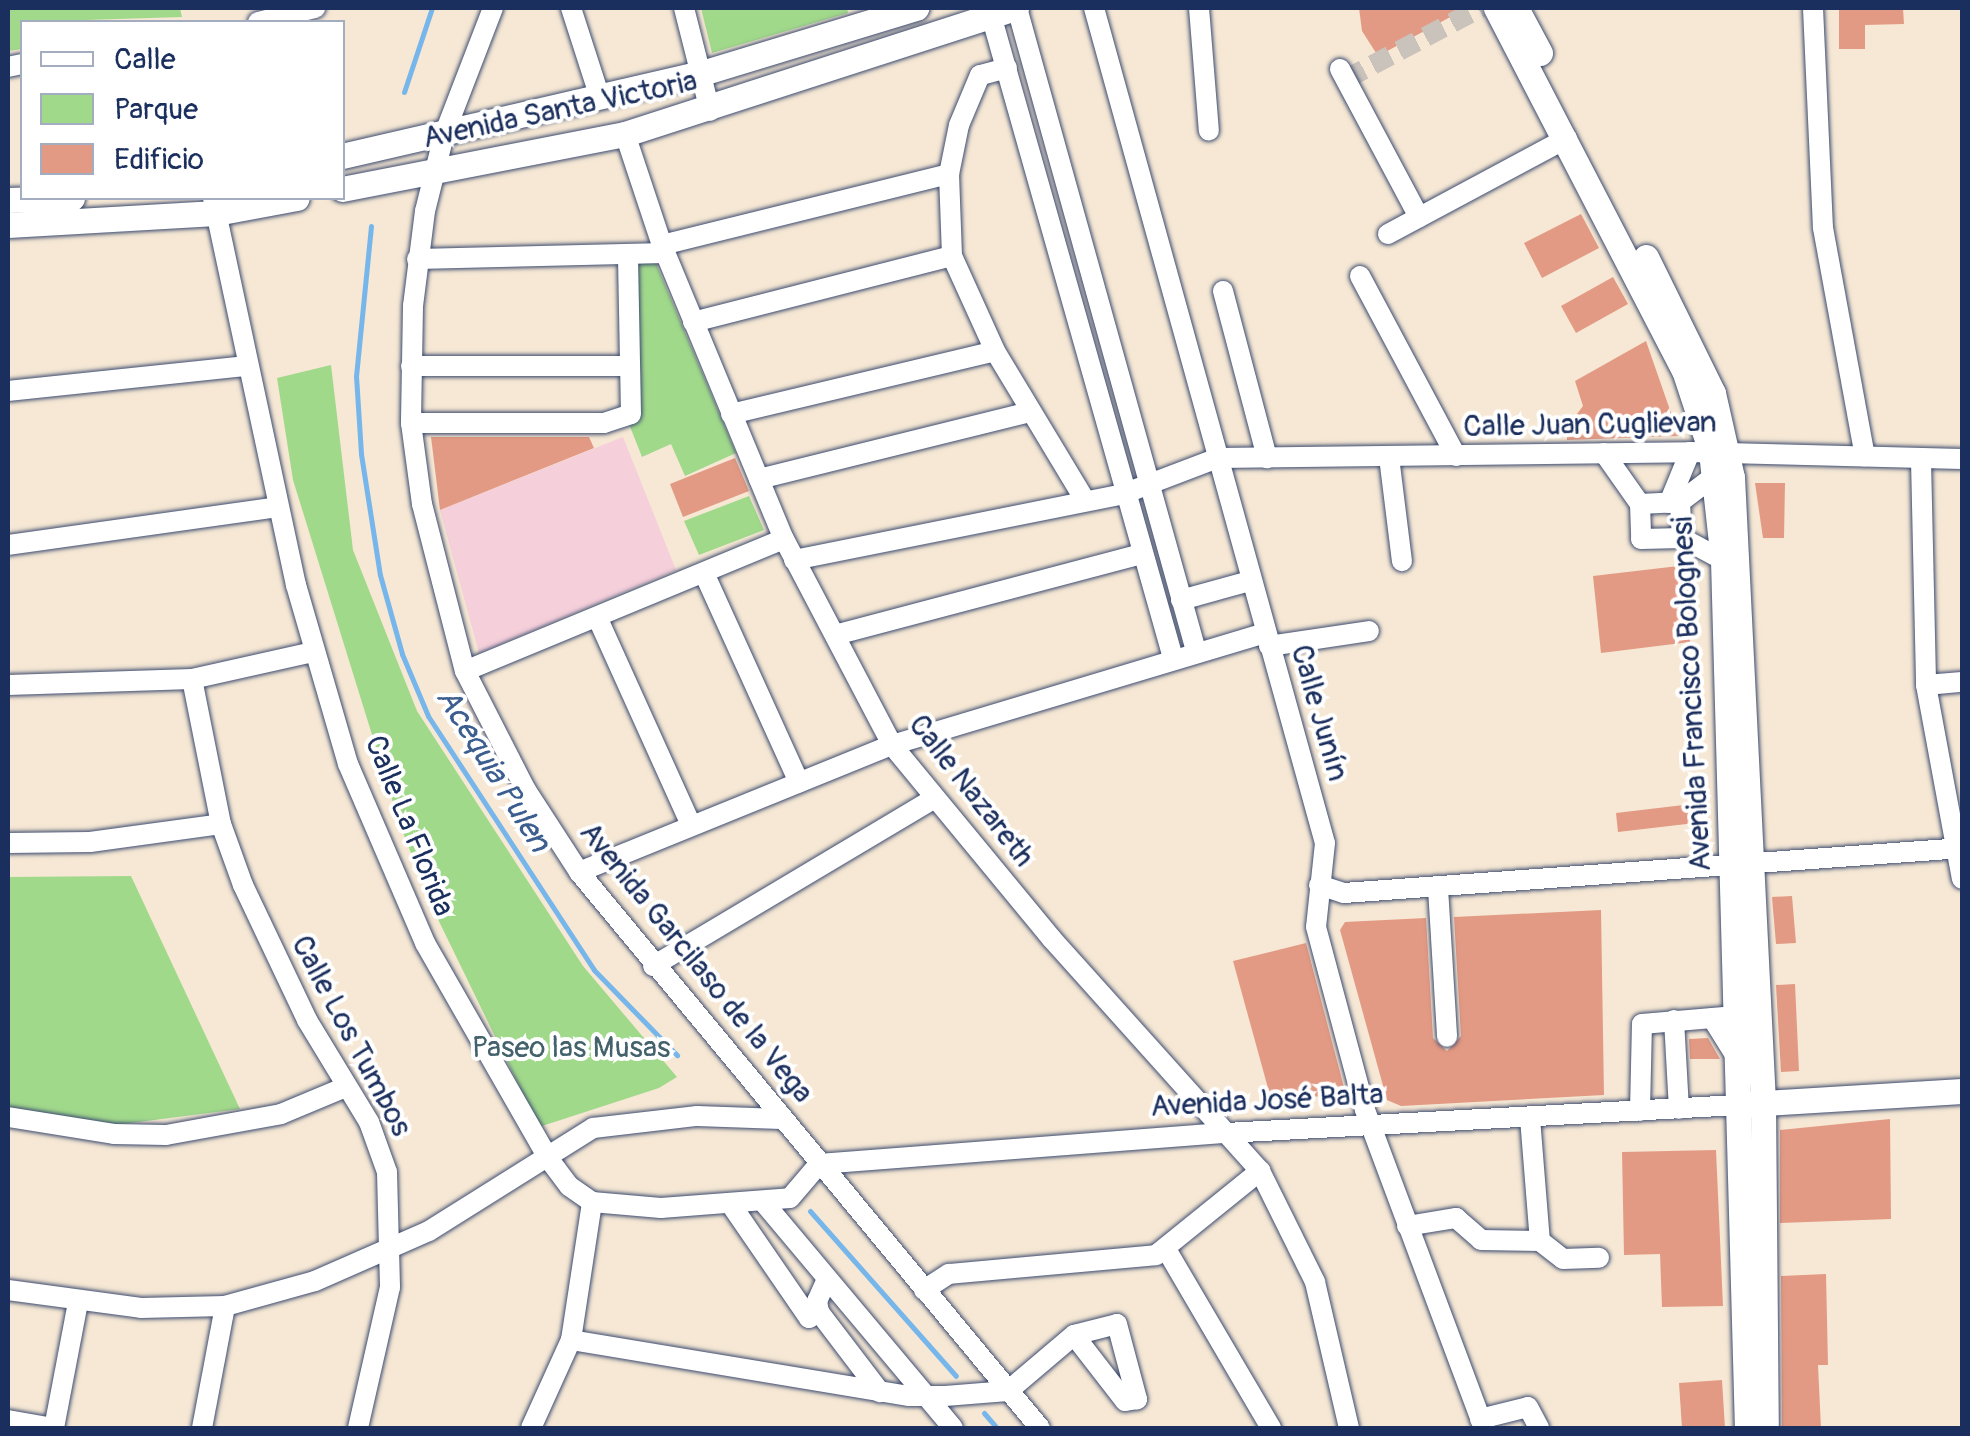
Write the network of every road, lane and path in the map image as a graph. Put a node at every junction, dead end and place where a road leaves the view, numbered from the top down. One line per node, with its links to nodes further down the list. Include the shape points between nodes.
1 (315, 8): 13 (street)
2 (493, 8): 21 (street, Avenida Garcilaso de la Vega)
3 (571, 8): 17 (street)
4 (684, 8): 16 (street)
5 (916, 8): 12 (main road, Avenida Santa Victoria)
6 (1094, 8): 51 (street, Calle Junín)
7 (1199, 8): 19 (street)
8 (1496, 8): 22 (main road, Avenida Francisco Bolognesi)
9 (1516, 8): 53 (main road, Avenida Francisco Bolognesi, via 1701,362)
10 (1813, 8): 49 (street, via 1823,228)
11 (1003, 10): 14 (street); 18 (main road, Avenida Santa Victoria); 57 (street)
12 (873, 14): 16 (main road, Avenida Santa Victoria)
13 (266, 20)
14 (1007, 68): 25 (street, via 980,75); 58 (street)
15 (1340, 68): 29 (street)
16 (702, 73): 17 (main road, Avenida Santa Victoria); 18 (street)
17 (600, 98): 21 (main road, Avenida Santa Victoria)
18 (710, 111): 20 (main road, Avenida Santa Victoria)
19 (1210, 130)
20 (625, 134): 24 (main road, Avenida Santa Victoria); 32 (street, Calle Nazareth)
21 (444, 135): 23 (main road, Avenida Santa Victoria); 24 (street, Avenida Garcilaso de la Vega)
22 (1567, 138): 29 (street); 53 (main road, Avenida Francisco Bolognesi, via 1684,370)
23 (345, 155)
24 (436, 171): 26 (main road, Avenida Santa Victoria); 35 (street, Avenida Garcilaso de la Vega)
25 (949, 174): 32 (street); 33 (street)
26 (345, 188)
27 (273, 200): 28 (main road)
28 (215, 205): 30 (main road); 40 (street, Calle La Florida)
29 (1419, 217): 31 (street)
30 (8, 225)
31 (1388, 234)
32 (663, 249): 34 (street); 38 (street, Calle Nazareth)
33 (952, 256): 38 (street); 39 (street)
34 (628, 257): 35 (street); 42 (street)
35 (417, 259): 41 (street, Avenida Garcilaso de la Vega)
36 (1360, 276): 48 (street)
37 (1223, 291): 52 (street)
38 (693, 322): 45 (street, Calle Nazareth)
39 (995, 351): 44 (street); 45 (street)
40 (248, 366): 43 (street); 62 (street, Calle La Florida)
41 (411, 366): 42 (street); 46 (street, Avenida Garcilaso de la Vega)
42 (630, 366): 46 (street, via 631,414 604,423)
43 (8, 391)
44 (1030, 412): 56 (street); 59 (street)
45 (731, 414): 56 (street, Calle Nazareth)
46 (411, 422): 80 (street, Avenida Garcilaso de la Vega, via 426,521)
47 (1604, 453): 48 (street, Calle Juan Cuglievan); 53 (street, Calle Juan Cuglievan); 61 (street)
48 (1456, 456): 50 (street, Calle Juan Cuglievan)
49 (1865, 456): 53 (street, Calle Juan Cuglievan); 54 (street, Calle Juan Cuglievan)
50 (1388, 457): 52 (street, Calle Juan Cuglievan); 69 (street)
51 (1218, 458): 52 (street, Calle Juan Cuglievan); 57 (street); 71 (street, Calle Junín)
52 (1267, 458)
53 (1711, 458): 60 (street); 60 (street); 68 (main road, Avenida Francisco Bolognesi); 92 (main road, Avenida Francisco Bolognesi, via 1740,564)
54 (1921, 460): 55 (street, Calle Juan Cuglievan); 84 (street)
55 (1962, 460)
56 (759, 479): 64 (street, Calle Nazareth)
57 (1147, 486): 58 (street); 72 (street)
58 (1122, 494): 59 (street); 66 (street)
59 (1086, 500): 67 (street)
60 (1674, 503): 61 (street); 63 (street)
61 (1640, 504): 63 (street, via 1641,540)
62 (278, 507): 65 (street); 77 (street, Calle La Florida)
63 (1682, 538): 68 (street)
64 (784, 539): 67 (street, Calle Nazareth); 70 (street)
65 (8, 545)
66 (1140, 554): 75 (street); 79 (street)
67 (794, 560): 75 (street, Calle Nazareth)
68 (1722, 560): 92 (main road, Avenida Francisco Bolognesi)
69 (1402, 561)
70 (704, 573): 73 (street); 86 (street)
71 (1250, 581): 72 (street); 76 (street, Calle Junín)
72 (1181, 600): 78 (street)
73 (598, 619): 80 (street); 89 (street)
74 (1370, 631): 76 (street)
75 (834, 635): 85 (street, Calle Nazareth)
76 (1267, 640): 78 (street); 95 (street, Calle Junín, via 1325,843)
77 (313, 652): 81 (street); 111 (street, Calle La Florida, via 400,890)
78 (1196, 652): 79 (street)
79 (1173, 658): 85 (street)
80 (465, 671): 93 (street, Avenida Garcilaso de la Vega, via 518,775)
81 (192, 679): 83 (street); 88 (street, Calle Los Tumbos)
82 (1962, 682): 84 (street)
83 (8, 685)
84 (1926, 686): 91 (street)
85 (892, 745): 86 (street); 87 (street, Calle Nazareth)
86 (798, 782): 89 (street)
87 (933, 800): 97 (street); 110 (street, Calle Nazareth)
88 (222, 824): 90 (street, via 90,842); 101 (street, Calle Los Tumbos, via 269,947)
89 (691, 825): 93 (street)
90 (8, 843)
91 (1960, 848): 92 (street); 94 (street)
92 (1743, 866): 96 (street); 98 (main road, Avenida Francisco Bolognesi); 103 (main road, Avenida Francisco Bolognesi)
93 (580, 872): 97 (street, Avenida Garcilaso de la Vega)
94 (1962, 879)
95 (1319, 886): 96 (street, via 1344,893); 109 (street, Calle Junín, via 1316,927)
96 (1438, 888): 100 (street)
97 (653, 966): 107 (street, Avenida Garcilaso de la Vega)
98 (1724, 1017): 99 (street); 103 (main road, Avenida Francisco Bolognesi)
99 (1674, 1020): 104 (street); 105 (street, via 1642,1024 1637,1034)
100 (1447, 1037)
101 (346, 1087): 106 (street, via 281,1114 166,1135 114,1134); 120 (street, Calle Los Tumbos, via 369,1122 387,1172)
102 (1962, 1091): 103 (main road, Avenida José Balta)
103 (1751, 1104): 104 (street, Avenida José Balta); 146 (main road, Avenida Francisco Bolognesi); 147 (main road, Avenida Francisco Bolognesi)
104 (1679, 1109): 105 (street, Avenida José Balta)
105 (1640, 1111): 108 (street, Avenida José Balta)
106 (8, 1116)
107 (782, 1118): 111 (street, via 623,1122 571,1138); 112 (street, Avenida Garcilaso de la Vega)
108 (1530, 1118): 109 (street, Avenida José Balta); 119 (street)
109 (1370, 1128): 110 (street, Avenida José Balta); 117 (street, Calle Junín)
110 (1226, 1133): 112 (street, Avenida José Balta); 113 (street, Calle Nazareth)
111 (548, 1158): 114 (street, Calle La Florida); 120 (street)
112 (819, 1164): 115 (street, via 798,1192); 126 (street, Avenida Garcilaso de la Vega)
113 (1260, 1171): 121 (street); 137 (street, Calle Nazareth, via 1315,1282)
114 (592, 1202): 116 (street); 131 (street)
115 (765, 1204): 116 (street); 118 (street)
116 (732, 1206): 123 (street)
117 (1407, 1226): 119 (street, via 1456,1218 1481,1240); 136 (street, Calle Junín)
118 (790, 1234): 123 (street); 124 (street)
119 (1540, 1240): 122 (street, via 1562,1258)
120 (394, 1248): 128 (street, via 314,1281); 140 (street, Calle Los Tumbos)
121 (1166, 1249): 126 (street, via 949,1274); 144 (street)
122 (1600, 1258)
123 (775, 1269): 129 (street, via 809,1318)
124 (827, 1279): 129 (street, via 817,1301); 134 (street)
125 (8, 1290): 127 (street)
126 (924, 1290): 132 (street, Avenida Garcilaso de la Vega)
127 (78, 1302): 128 (street); 138 (street)
128 (225, 1306): 139 (street)
129 (820, 1312): 133 (street)
130 (1074, 1335): 130 (street, via 1126,1401 1136,1399 1117,1324); 132 (street)
131 (571, 1340): 133 (street); 141 (street)
132 (1008, 1391): 134 (street); 143 (street, Avenida Garcilaso de la Vega)
133 (880, 1392): 134 (street)
134 (923, 1393): 142 (street)
135 (8, 1420): 138 (street)
136 (1482, 1424): 145 (street, via 1528,1408)
137 (1342, 1427)
138 (54, 1428)
139 (202, 1428)
140 (358, 1428)
141 (532, 1428)
142 (953, 1428)
143 (1040, 1428)
144 (1271, 1428)
145 (1538, 1428)
146 (1747, 1428)
147 (1766, 1428)

